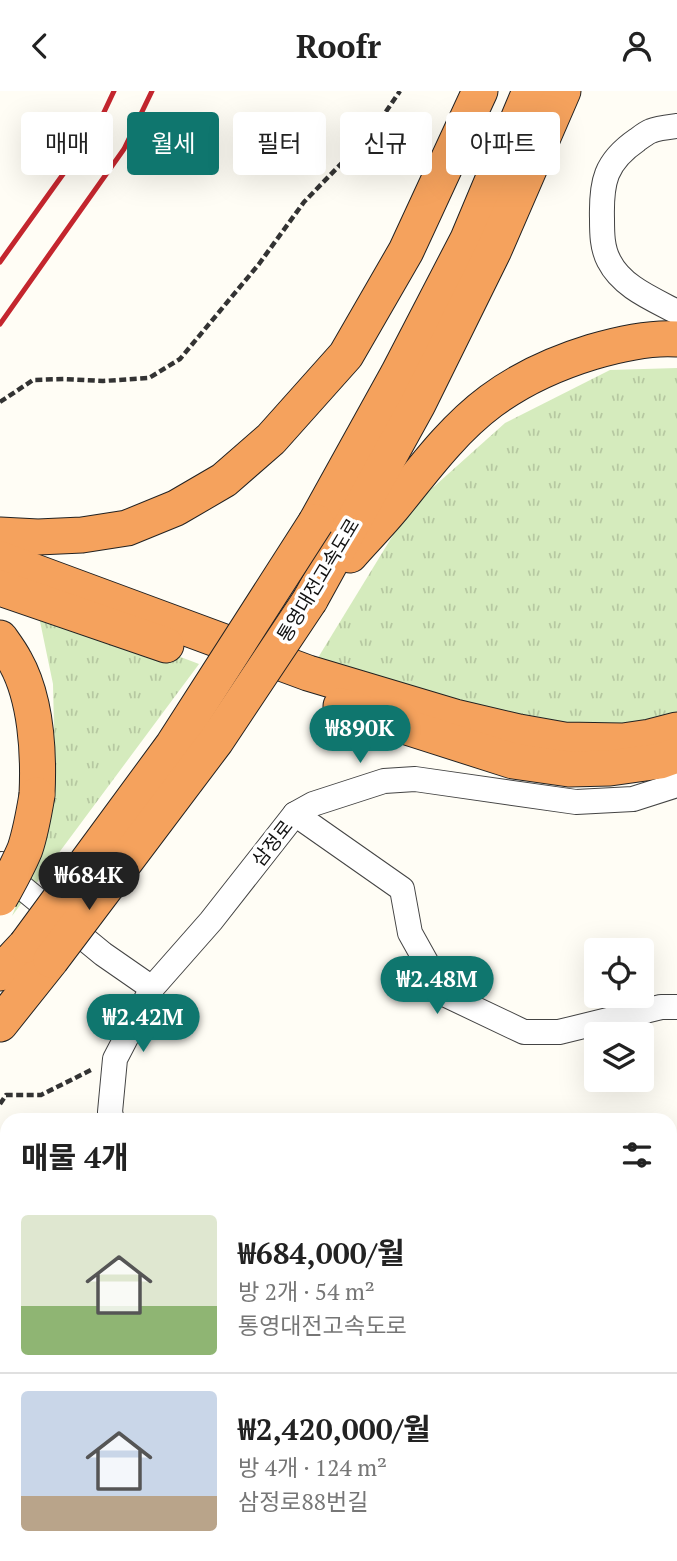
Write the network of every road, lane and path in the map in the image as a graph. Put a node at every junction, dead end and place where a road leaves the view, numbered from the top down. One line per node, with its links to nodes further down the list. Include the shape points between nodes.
1 (400, 91): 8 (path, via 372,132 304,202 180,359 149,378 33,380)
2 (480, 91): 9 (highway, via 406,251 346,355 271,439 212,487 176,509 127,528 82,535)
3 (530, 91): 20 (highway, 통영대전고속도로, bridge, via 468,239 316,522)
4 (563, 91): 12 (highway, 통영대전고속도로, via 494,250 418,404)
5 (677, 126): 6 (street, via 651,131 610,166 601,217 609,262 625,282)
6 (677, 312)
7 (677, 339): 12 (highway, via 620,344 569,359 526,378 490,402 428,462)
8 (0, 402)
9 (0, 535)
10 (0, 559): 14 (highway, via 308,673 455,717 565,740 623,741)
11 (0, 588): 15 (highway, via 513,761 569,769 610,768)
12 (310, 600): 20 (highway, 통영대전고속도로, bridge, via 216,741)
13 (0, 638): 19 (highway, bridge, via 29,694 38,766 32,824)
14 (677, 730)
15 (677, 755)
16 (677, 785): 17 (street, 삼정로, via 633,799 576,802 415,779 384,781)
17 (295, 814): 22 (street, 삼정로); 23 (street, via 402,889 410,933 444,994 524,1032 559,1032 661,1006)
18 (0, 861): 22 (street, via 13,880)
19 (0, 898)
20 (38, 952): 21 (highway, 통영대전고속도로); 24 (highway, 통영대전고속도로)
21 (0, 973)
22 (152, 988): 25 (street, 삼정로)
23 (677, 1007)
24 (0, 1024)
25 (115, 1059): 26 (path, via 41,1095 6,1095); 27 (street)
26 (0, 1104)
27 (110, 1113)

